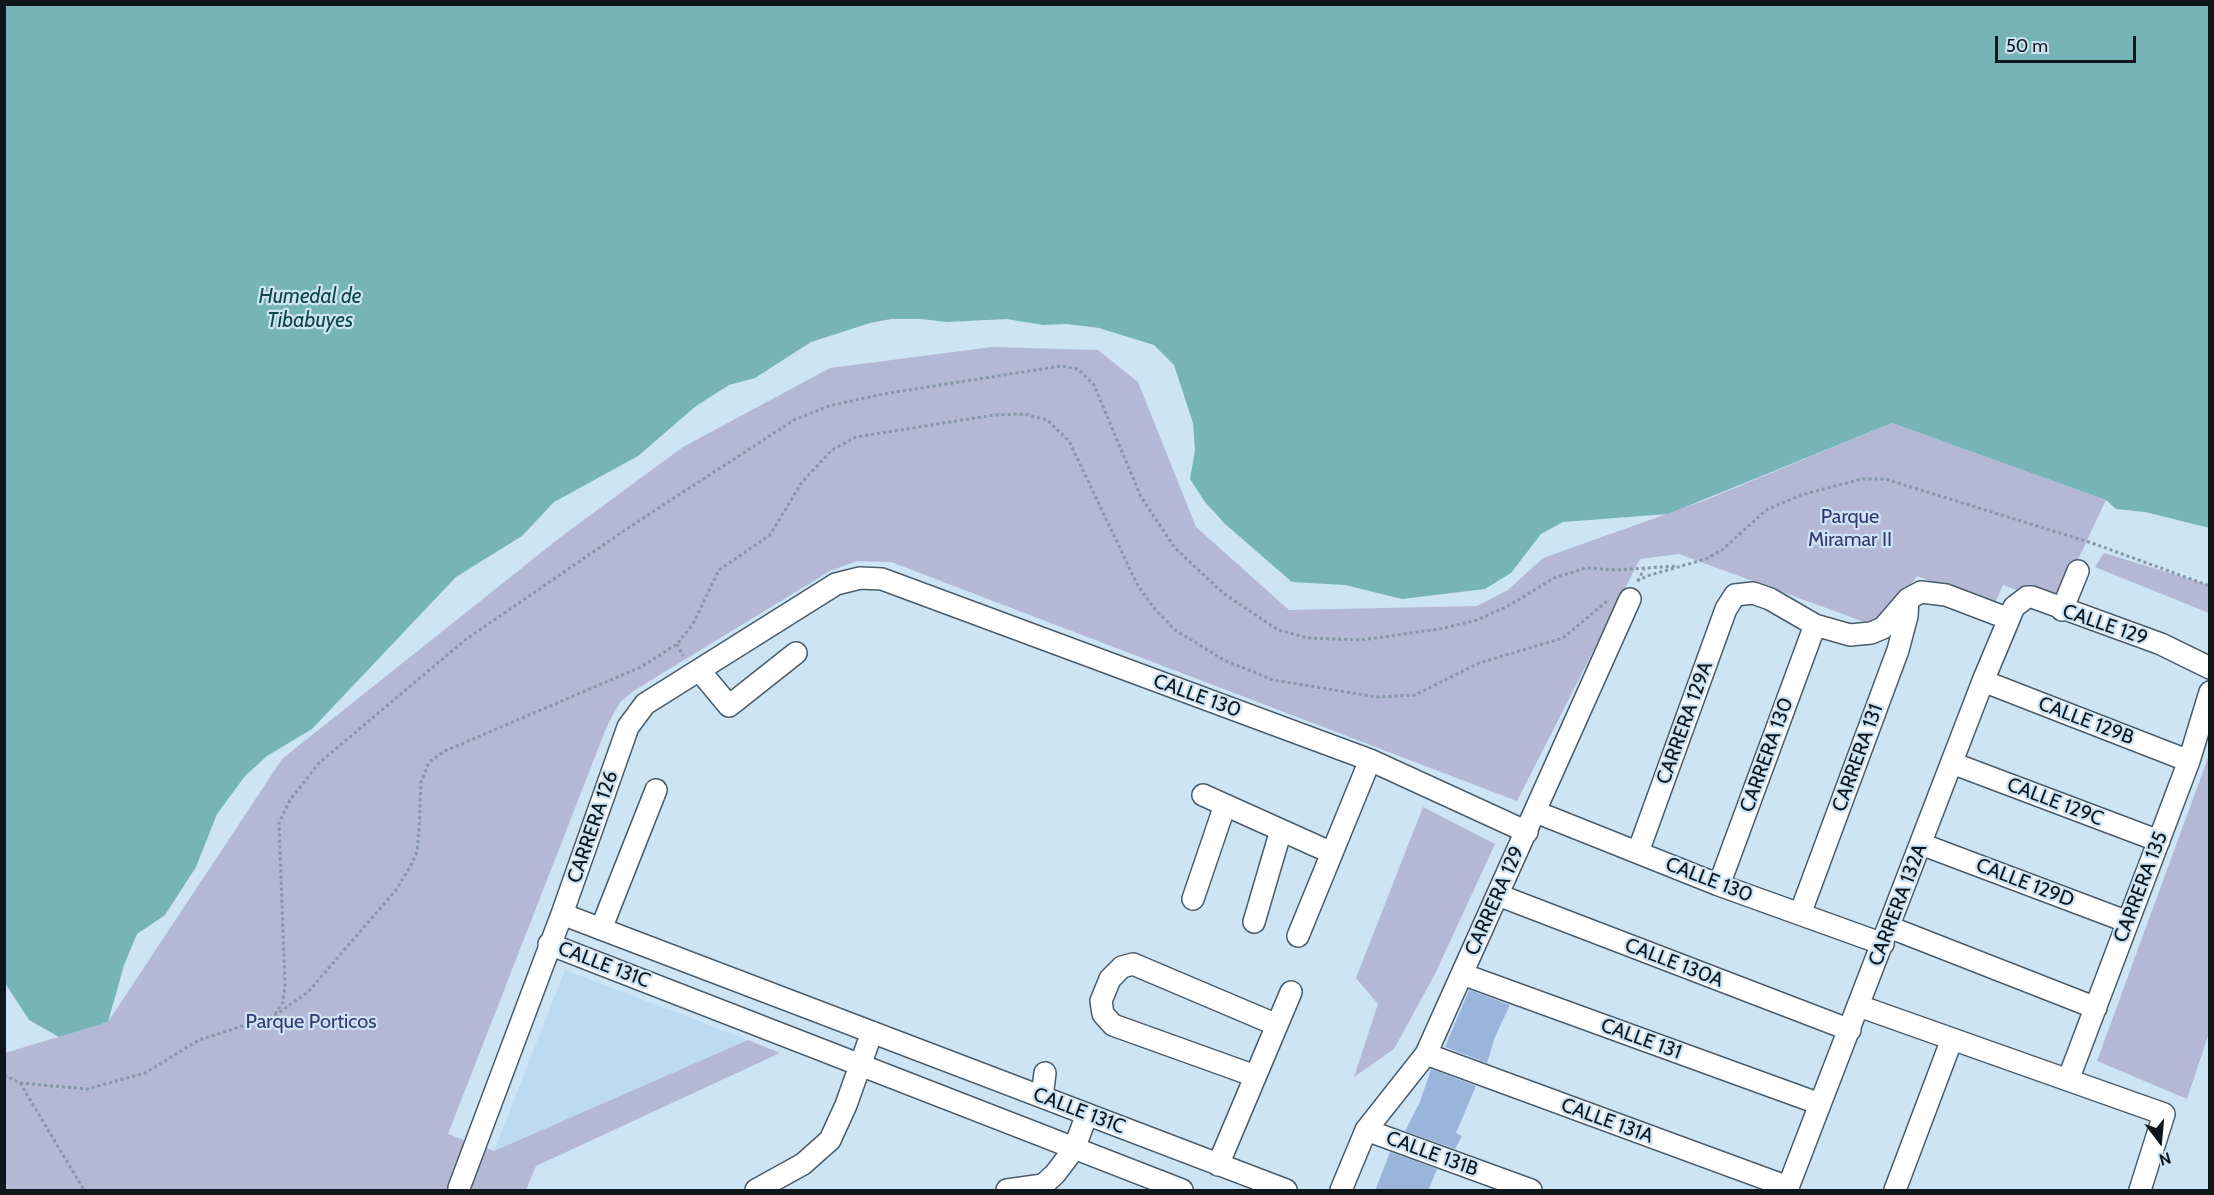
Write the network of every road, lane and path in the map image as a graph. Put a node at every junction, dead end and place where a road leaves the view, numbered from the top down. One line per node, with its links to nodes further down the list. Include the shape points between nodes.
1 (2078, 571): 6 (street)
2 (861, 578): 11 (street, CARRERA 126, via 836,584); 14 (street, CALLE 130, via 882,579)
3 (2210, 586): 4 (path, via 2092,543 1886,479 1862,479 1801,495 1766,510 1722,550 1706,559 1650,575)
4 (1624, 593): 20 (street, CARRERA 129); 52 (path, via 1563,638 1479,663 1415,694 1377,697 1273,680 1224,660 1185,636 1153,608 1137,584 1069,441 1047,420 1025,414 994,415 856,437 832,450 802,482 770,535 719,570 693,624 677,644 641,667 445,751 429,762 421,782 418,842 410,867 396,890 308,992 274,1016 199,1041 145,1073 87,1089)
5 (1908, 599): 7 (street, via 1921,592 1935,592); 8 (street, via 1882,628 1871,633 1850,635); 31 (street, CARRERA 131, via 1898,650)
6 (2062, 610): 7 (street, CALLE 129, via 2027,597 2014,607); 10 (street, CALLE 129, via 2161,644)
7 (2008, 619): 12 (street, CARRERA 132A)
8 (1815, 625): 25 (street, CARRERA 129A, via 1770,599 1753,593 1735,595 1726,609); 27 (street, CARRERA 130)
9 (796, 653): 11 (street, via 729,706)
10 (2210, 668)
11 (699, 670): 30 (street, CARRERA 126, via 645,704 628,727)
12 (1983, 681): 15 (street, CALLE 129B); 16 (street, CARRERA 132A)
13 (2210, 692): 15 (street, CARRERA 135)
14 (1370, 760): 22 (street, CALLE 130); 26 (street)
15 (2188, 761): 23 (street, CARRERA 135)
16 (1952, 763): 23 (street, CALLE 129C); 24 (street, CARRERA 132A)
17 (656, 790): 34 (street)
18 (1203, 795): 19 (street)
19 (1225, 805): 21 (street); 29 (street)
20 (1536, 812): 22 (street, CARRERA 129); 25 (street, CALLE 130)
21 (1281, 830): 26 (street); 32 (street)
22 (1527, 832): 28 (street, CARRERA 129)
23 (2158, 841): 33 (street, CARRERA 135)
24 (1921, 844): 33 (street, CALLE 129D); 35 (street, CARRERA 132A)
25 (1638, 852): 27 (street, CALLE 130)
26 (1332, 853): 36 (street)
27 (1719, 885): 31 (street, CALLE 130)
28 (1498, 895): 38 (street, CARRERA 129); 43 (street, CALLE 130A)
29 (1193, 899)
30 (562, 914): 34 (street, CALLE 131C); 37 (street, CARRERA 126)
31 (1800, 914): 35 (street, CALLE 130)
32 (1254, 922)
33 (2128, 922): 41 (street, CARRERA 135)
34 (601, 929): 44 (street, CALLE 131C)
35 (1886, 935): 40 (street, CARRERA 132A); 41 (street, CALLE 130)
36 (1298, 936)
37 (549, 944): 47 (street, CALLE 131C); 59 (street, CARRERA 126)
38 (1462, 974): 46 (street, CARRERA 129); 54 (street, CALLE 131)
39 (1291, 992): 42 (street)
40 (1859, 1006): 43 (street, CARRERA 132A); 45 (street)
41 (2096, 1008): 51 (street, CARRERA 135)
42 (1277, 1024): 50 (street); 50 (street, via 1133,964 1122,967 1110,979 1101,1001 1103,1014 1113,1025)
43 (1850, 1030): 54 (street, CARRERA 132A)
44 (872, 1032): 47 (street); 53 (street, CALLE 131C)
45 (1952, 1038): 51 (street); 68 (street)
46 (1426, 1054): 56 (street, CARRERA 129); 60 (street, CALLE 131A)
47 (859, 1065): 57 (street, CALLE 131C); 62 (street, via 830,1140 803,1164)
48 (1045, 1073): 53 (street)
49 (4, 1075): 52 (path)
50 (1255, 1077): 58 (street)
51 (2068, 1080): 69 (street, via 2164,1114)
52 (20, 1083): 61 (path)
53 (1041, 1097): 55 (street, CALLE 131C)
54 (1821, 1104): 60 (street, CARRERA 132A)
55 (1087, 1114): 57 (street); 58 (street, CALLE 131C)
56 (1366, 1130): 66 (street, CARRERA 129); 67 (street, CALLE 131B)
57 (1074, 1149): 63 (street, via 1043,1185); 64 (street, CALLE 131C)
58 (1218, 1164): 65 (street, CALLE 131C)
59 (459, 1188)
60 (1787, 1189)
61 (84, 1191)
62 (756, 1191)
63 (1007, 1191)
64 (1182, 1191)
65 (1286, 1191)
66 (1341, 1191)
67 (1531, 1191)
68 (1895, 1191)
69 (2140, 1191)

